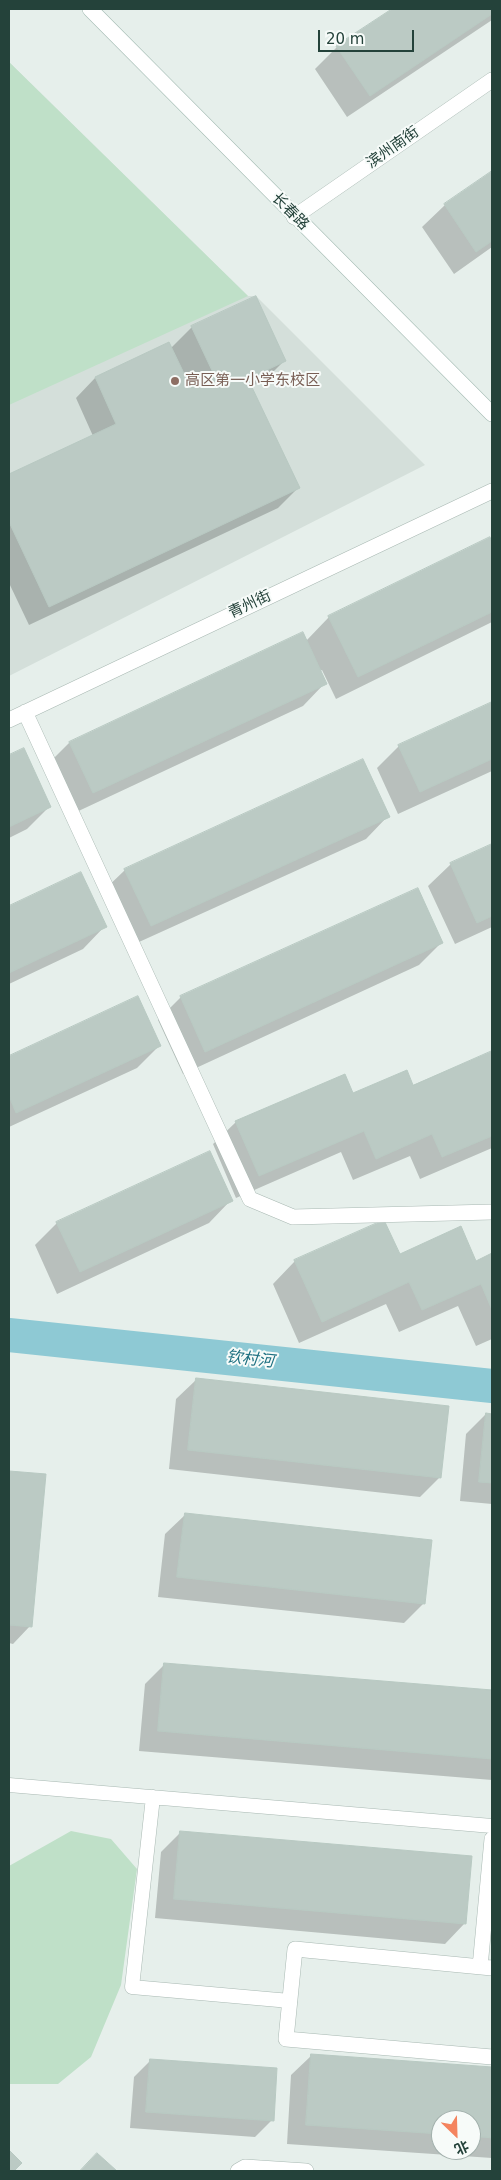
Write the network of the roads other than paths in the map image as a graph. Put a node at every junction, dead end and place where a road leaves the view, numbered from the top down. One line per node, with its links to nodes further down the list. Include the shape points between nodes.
1 (90, 9): 3 (street, 长春路)
2 (492, 80): 3 (street, 滨州南街)
3 (294, 217): 4 (street, 长春路)
4 (492, 414)
5 (492, 491): 6 (street, 青州街)
6 (25, 712): 7 (street, 青州街); 8 (street, via 250,1198 293,1217)
7 (9, 720)
8 (492, 1212)
9 (9, 1785): 10 (lane)
10 (153, 1797): 11 (lane); 14 (lane, via 132,1987)
11 (492, 1826)
12 (492, 1838): 13 (street)
13 (486, 1967): 14 (street, via 295,1949)
14 (290, 2001): 15 (street, via 286,2039)
15 (492, 2057)
16 (243, 2170): 17 (street)
17 (306, 2171)

